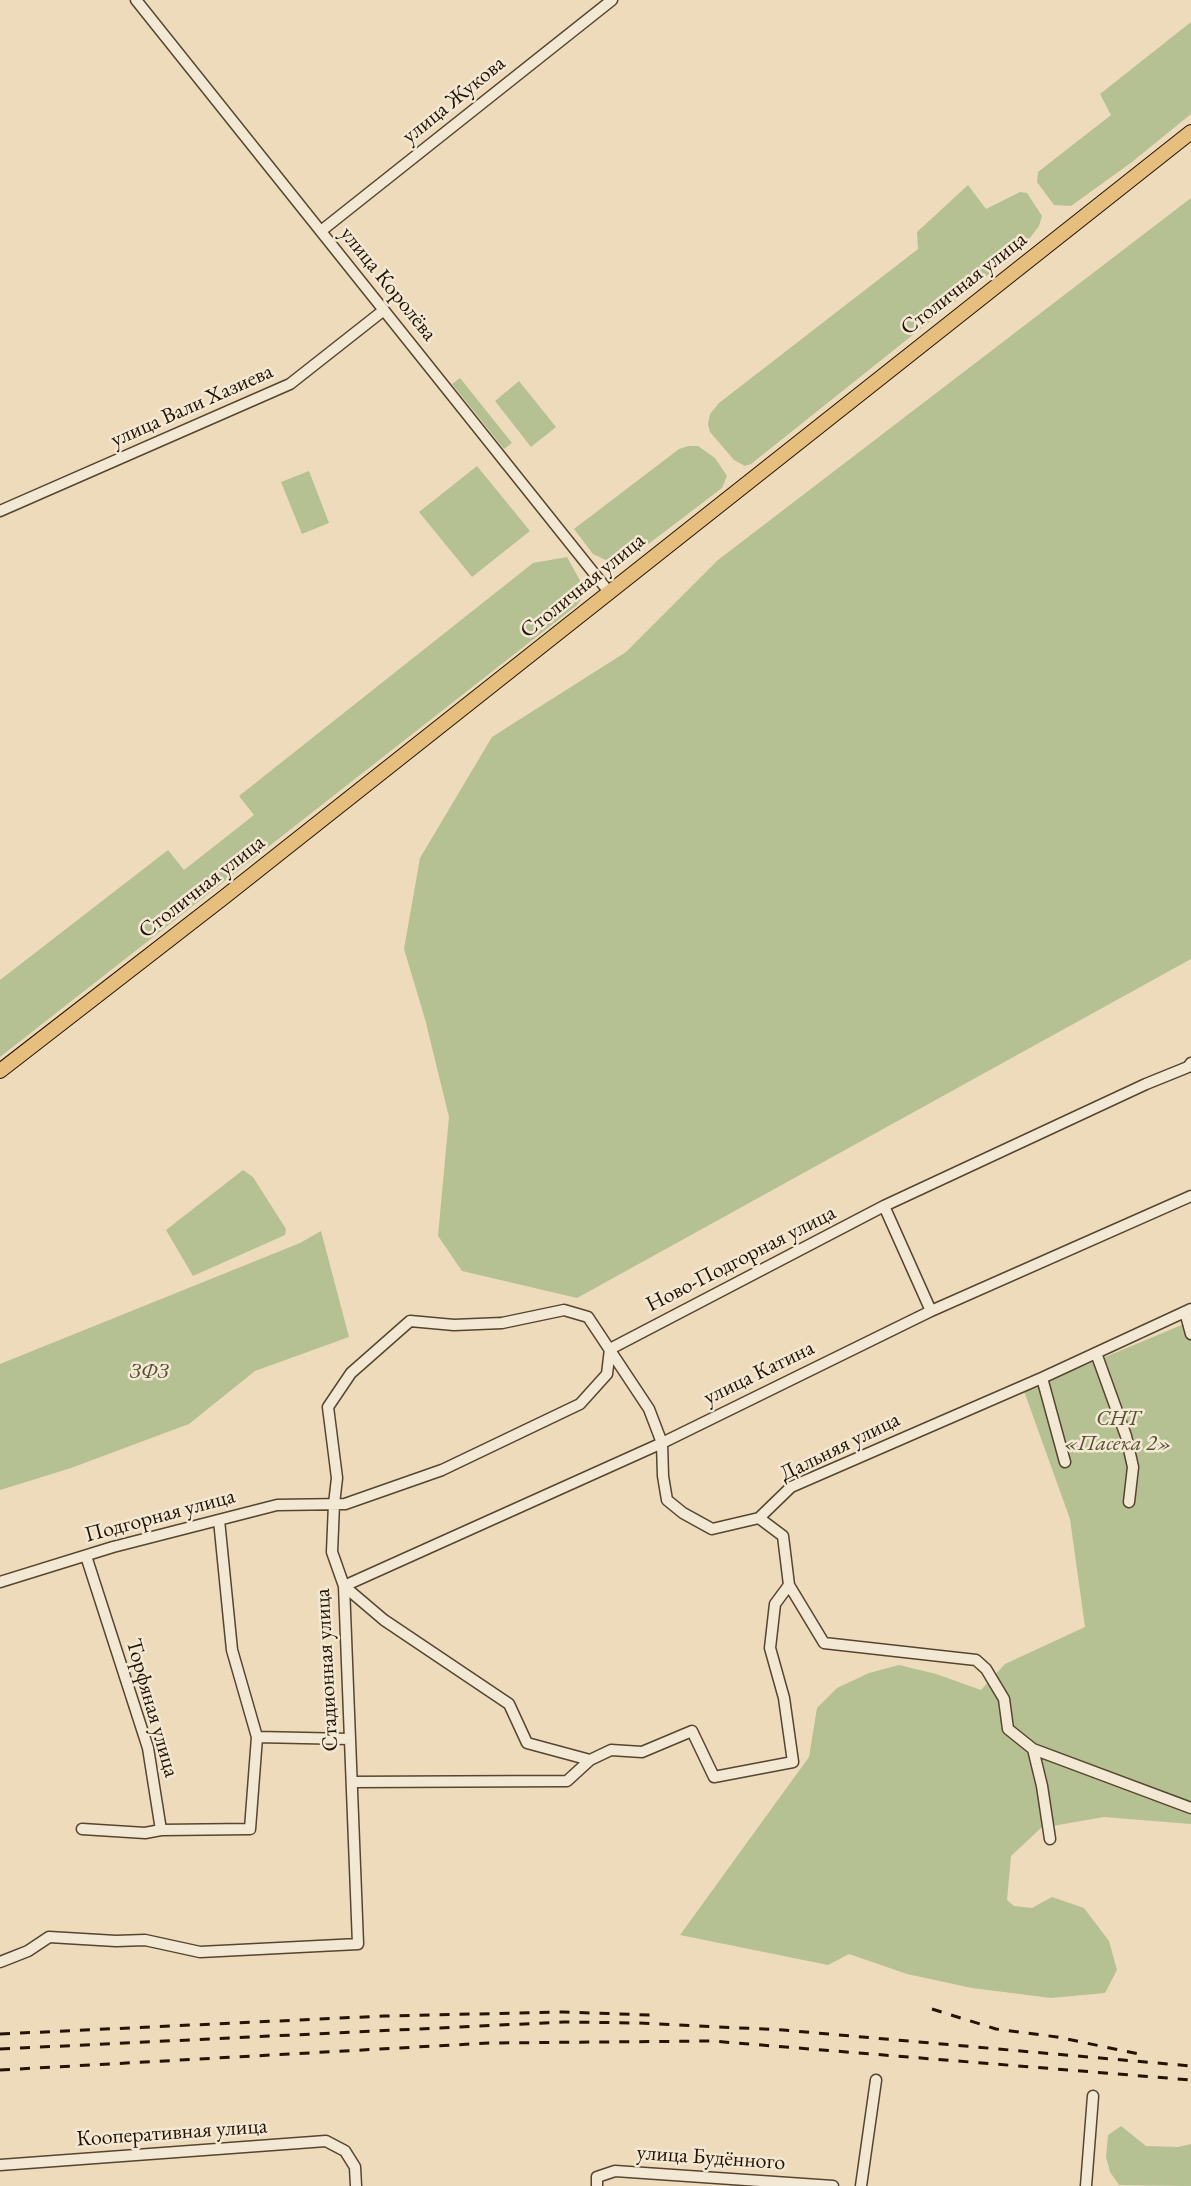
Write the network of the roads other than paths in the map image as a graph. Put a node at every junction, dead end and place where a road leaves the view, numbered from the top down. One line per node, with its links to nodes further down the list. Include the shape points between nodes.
1 (136, 0): 4 (street, улица Королёва)
2 (612, 0): 4 (street, улица Жукова)
3 (1191, 132): 7 (main road, Столичная улица)
4 (321, 231): 5 (street, улица Королёва)
5 (384, 310): 6 (street, улица Вали Хазиева, via 290,384); 7 (street, улица Королёва)
6 (0, 511)
7 (609, 592): 9 (main road, Столичная улица)
8 (1191, 1063): 11 (street, Ново-Подгорная улица)
9 (0, 1071)
10 (1191, 1196): 13 (street, улица Катина)
11 (884, 1206): 13 (street); 15 (street, Ново-Подгорная улица)
12 (1188, 1310): 14 (street); 16 (street, Дальняя улица)
13 (931, 1311): 18 (street, улица Катина)
14 (1191, 1334)
15 (610, 1349): 18 (street, via 650,1409); 21 (street, via 607,1374 580,1404 441,1470 345,1504); 21 (street, Стадионная улица, via 588,1317 564,1310 502,1323 454,1325 410,1321 351,1373 328,1407 337,1478)
16 (1096, 1353): 17 (street, Дальняя улица); 20 (street, via 1126,1436 1132,1467)
17 (1042, 1378): 19 (street); 22 (street, Дальняя улица, via 791,1487)
18 (662, 1443): 22 (street, via 667,1500 683,1513 712,1529); 27 (street, улица Катина)
19 (1065, 1462)
20 (1129, 1503)
21 (334, 1504): 23 (street, Подгорная улица, via 277,1505); 27 (street, Стадионная улица, via 332,1552)
22 (759, 1518): 26 (street, via 783,1536)
23 (219, 1520): 24 (street, Подгорная улица); 28 (street, via 232,1650)
24 (86, 1556): 25 (street, Подгорная улица); 35 (street, Торфяная улица, via 148,1748)
25 (0, 1582)
26 (789, 1584): 30 (street, via 824,1644 976,1660 1004,1699 1008,1730); 31 (street, via 775,1604 770,1648 784,1698 793,1762 714,1777 692,1731 642,1752 611,1750)
27 (345, 1586): 29 (street, Стадионная улица); 31 (street, via 384,1620 509,1704 527,1743)
28 (256, 1737): 29 (street); 35 (street, via 250,1829)
29 (350, 1738): 32 (street, Стадионная улица)
30 (1033, 1749): 33 (street); 36 (street)
31 (590, 1760): 32 (street, via 567,1781)
32 (352, 1782): 37 (street, Стадионная улица, via 358,1944 200,1952 145,1940 49,1937)
33 (1191, 1808)
34 (82, 1828): 35 (street, via 146,1833)
35 (161, 1830)
36 (1050, 1839)
37 (0, 1962)
38 (876, 2080): 44 (street)
39 (1093, 2096): 45 (street)
40 (0, 2165): 41 (street, Кооперативная улица, via 326,2141 345,2151 354,2167)
41 (356, 2186)
42 (597, 2186): 43 (street, улица Будённого, via 597,2176 615,2171)
43 (833, 2186)
44 (861, 2186)
45 (1086, 2186)

